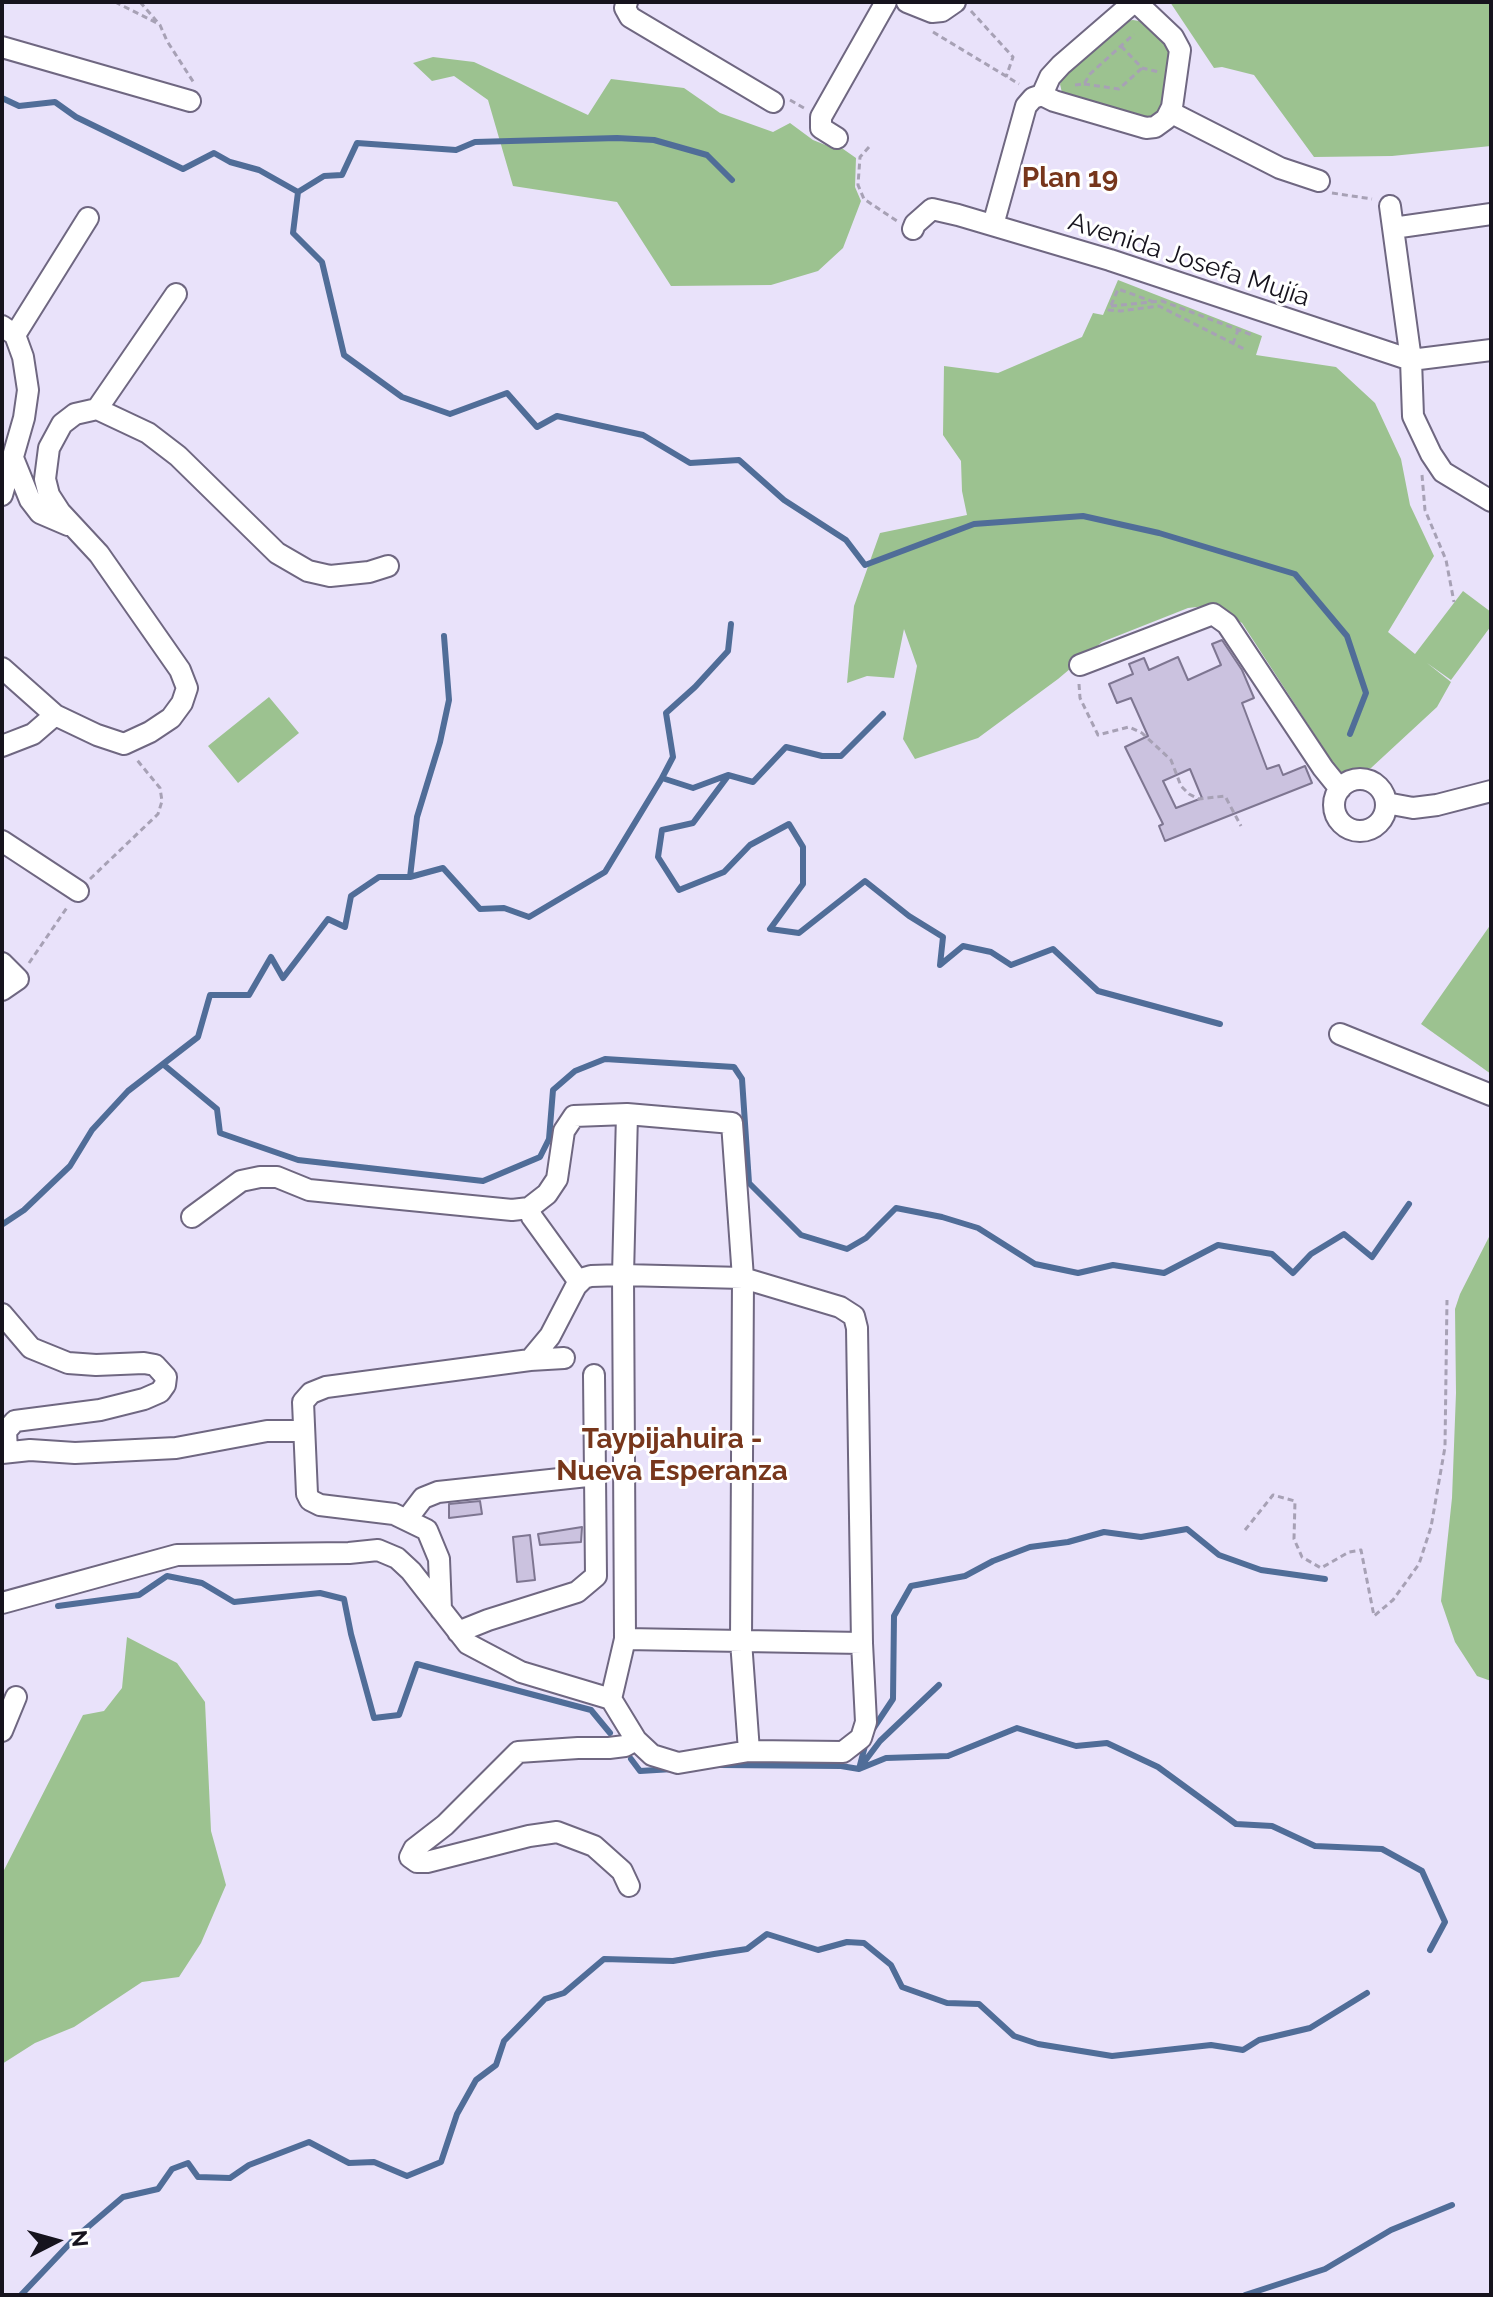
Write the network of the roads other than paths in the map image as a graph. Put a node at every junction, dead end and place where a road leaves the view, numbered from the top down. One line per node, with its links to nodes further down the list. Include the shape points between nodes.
1 (627, 2): 8 (street, via 630,17)
2 (886, 2): 11 (street, via 821,117 821,128)
3 (907, 2): 5 (street, via 932,12)
4 (1135, 2): 7 (street, via 1061,65); 10 (street, via 1180,50)
5 (962, 6)
6 (2, 47): 9 (street)
7 (1042, 95): 10 (street, via 1146,128 1161,124); 16 (street, via 1026,106)
8 (778, 99)
9 (190, 101)
10 (1170, 112): 12 (street, via 1280,168)
11 (837, 138)
12 (1319, 181)
13 (1390, 206): 17 (street)
14 (1491, 214): 17 (street)
15 (88, 218): 20 (street)
16 (993, 225): 18 (street, Avenida Josefa Mujía, via 932,209); 22 (street, Avenida Josefa Mujía)
17 (1393, 228): 22 (street)
18 (913, 229)
19 (176, 294): 23 (street)
20 (8, 331): 24 (street, via 23,357 28,390)
21 (1491, 350): 22 (street, Avenida Josefa Mujía)
22 (1411, 360): 26 (street, via 1413,416 1431,454 1443,472)
23 (97, 409): 27 (street, via 75,414 62,424 45,464 49,495); 28 (street, via 148,433 178,456 277,553 308,571 330,576)
24 (13, 458): 25 (street); 27 (street, via 40,513)
25 (2, 495)
26 (1491, 501)
27 (77, 529): 31 (street, via 180,670 187,688 171,718 124,744)
28 (388, 566)
29 (1080, 665): 33 (street, via 1213,614 1227,624)
30 (2, 668): 31 (street)
31 (55, 715): 32 (street, via 33,734)
32 (2, 746)
33 (1340, 789): 35 (street, via 1364,780 1379,788); 35 (street, via 1335,813 1352,830 1376,826)
34 (1491, 791): 35 (street, via 1413,808)
35 (1386, 803)
36 (2, 841): 37 (street)
37 (78, 891)
38 (2, 963): 39 (street)
39 (10, 985)
40 (1340, 1034): 41 (street)
41 (1491, 1095)
42 (627, 1114): 43 (street, via 574,1116 564,1131 557,1179); 45 (street); 46 (street, via 732,1123)
43 (529, 1208): 44 (street, via 323,1192 260,1177 241,1181); 47 (street)
44 (192, 1217)
45 (623, 1275): 46 (street); 47 (street, via 591,1276); 59 (street)
46 (743, 1278): 60 (street); 61 (street, via 854,1316)
47 (579, 1282): 50 (street, via 550,1336)
48 (2, 1314): 53 (street, via 31,1348 68,1363 144,1363 155,1365 166,1377 160,1392 144,1399 15,1421 6,1431)
49 (564, 1358): 50 (street)
50 (530, 1360): 52 (street, via 326,1387 303,1402)
51 (594, 1375): 54 (street)
52 (303, 1431): 53 (street, via 267,1431 176,1448); 55 (street, via 310,1500)
53 (5, 1452)
54 (597, 1475): 55 (street, via 438,1492 423,1498); 58 (street, via 596,1576 591,1582 577,1592)
55 (407, 1519): 57 (street, via 427,1530 435,1546)
56 (2, 1603): 57 (street, via 177,1555 378,1550 411,1571)
57 (441, 1610): 58 (street)
58 (458, 1632): 63 (street, via 468,1644 521,1672)
59 (625, 1639): 60 (street); 63 (street)
60 (741, 1641): 61 (street); 66 (street)
61 (862, 1643): 66 (street, via 866,1722 861,1738 843,1752)
62 (16, 1697): 64 (street)
63 (611, 1699): 65 (street)
64 (2, 1731)
65 (636, 1740): 66 (street, via 652,1755 678,1763); 67 (street, via 609,1748 518,1752 410,1857 427,1862 557,1832 594,1846 622,1871)
66 (749, 1751)
67 (629, 1886)

